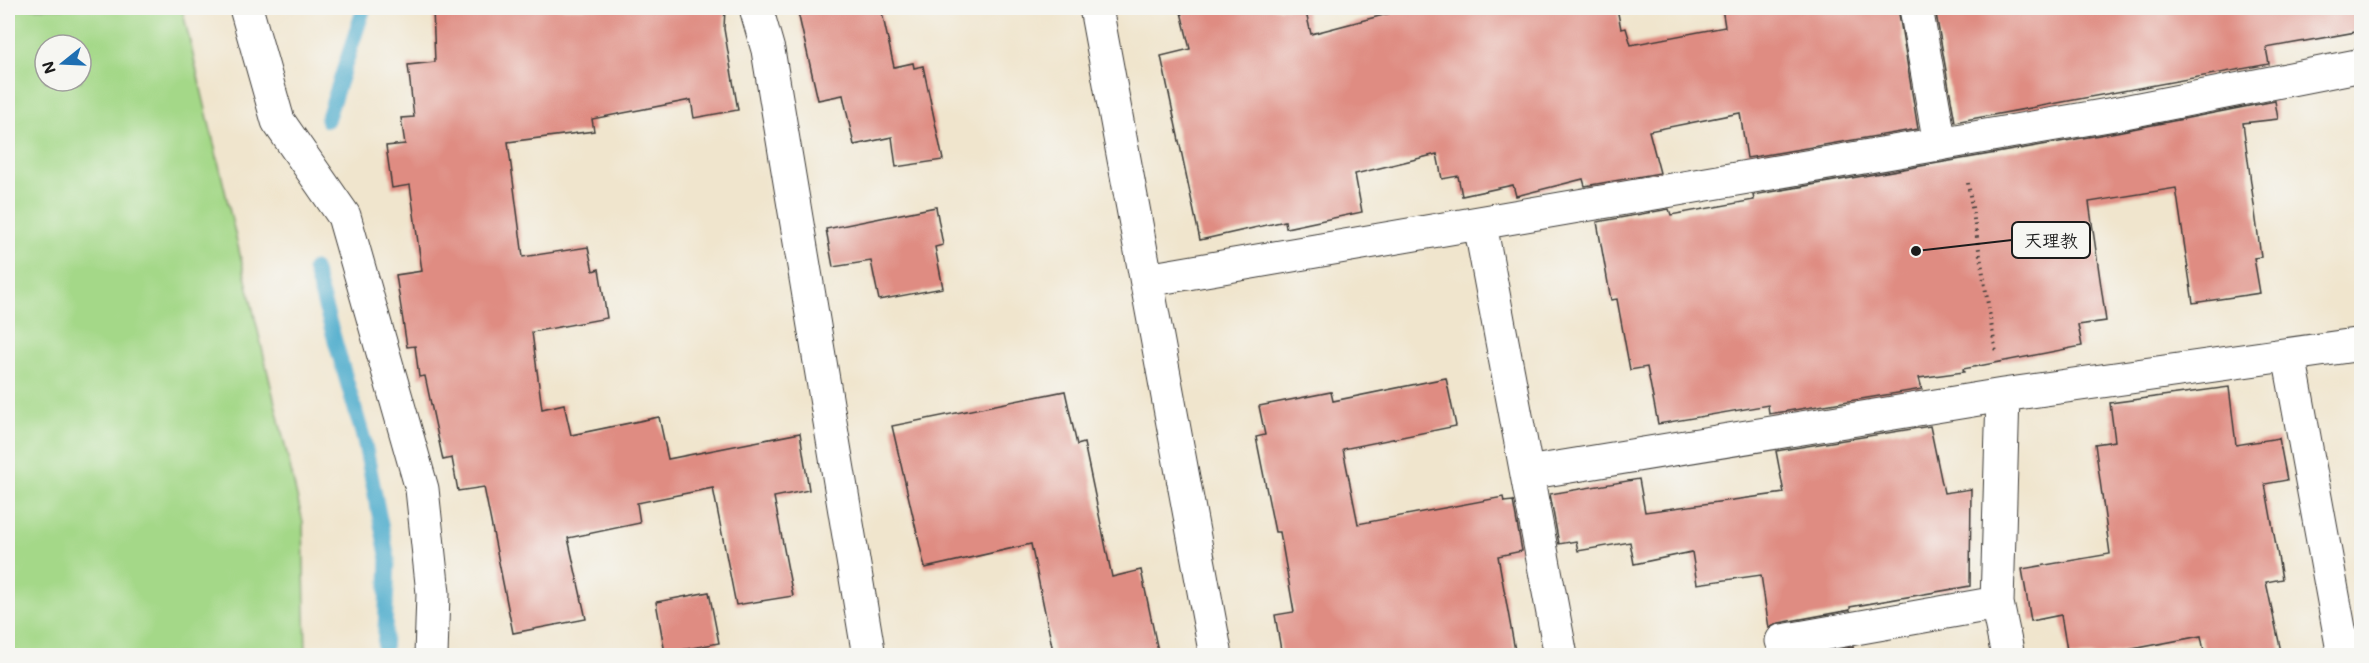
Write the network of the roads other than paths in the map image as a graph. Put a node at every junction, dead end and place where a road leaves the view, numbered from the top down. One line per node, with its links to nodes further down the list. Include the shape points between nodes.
1 (246, 8): 15 (street, via 278,121 344,216 357,261 422,489 433,593)
2 (756, 8): 16 (street, via 768,50)
3 (1098, 8): 8 (street)
4 (1916, 8): 6 (street)
5 (2361, 65): 6 (street)
6 (1950, 142): 7 (street)
7 (1479, 224): 8 (street); 12 (street)
8 (1147, 280): 17 (street)
9 (2361, 344): 10 (street)
10 (2289, 355): 11 (street); 20 (street)
11 (2003, 395): 12 (street); 13 (street)
12 (1527, 473): 18 (street)
13 (1997, 603): 14 (street); 19 (street)
14 (1782, 641)
15 (431, 656)
16 (869, 656)
17 (1216, 656)
18 (1561, 656)
19 (2008, 656)
20 (2344, 656)

